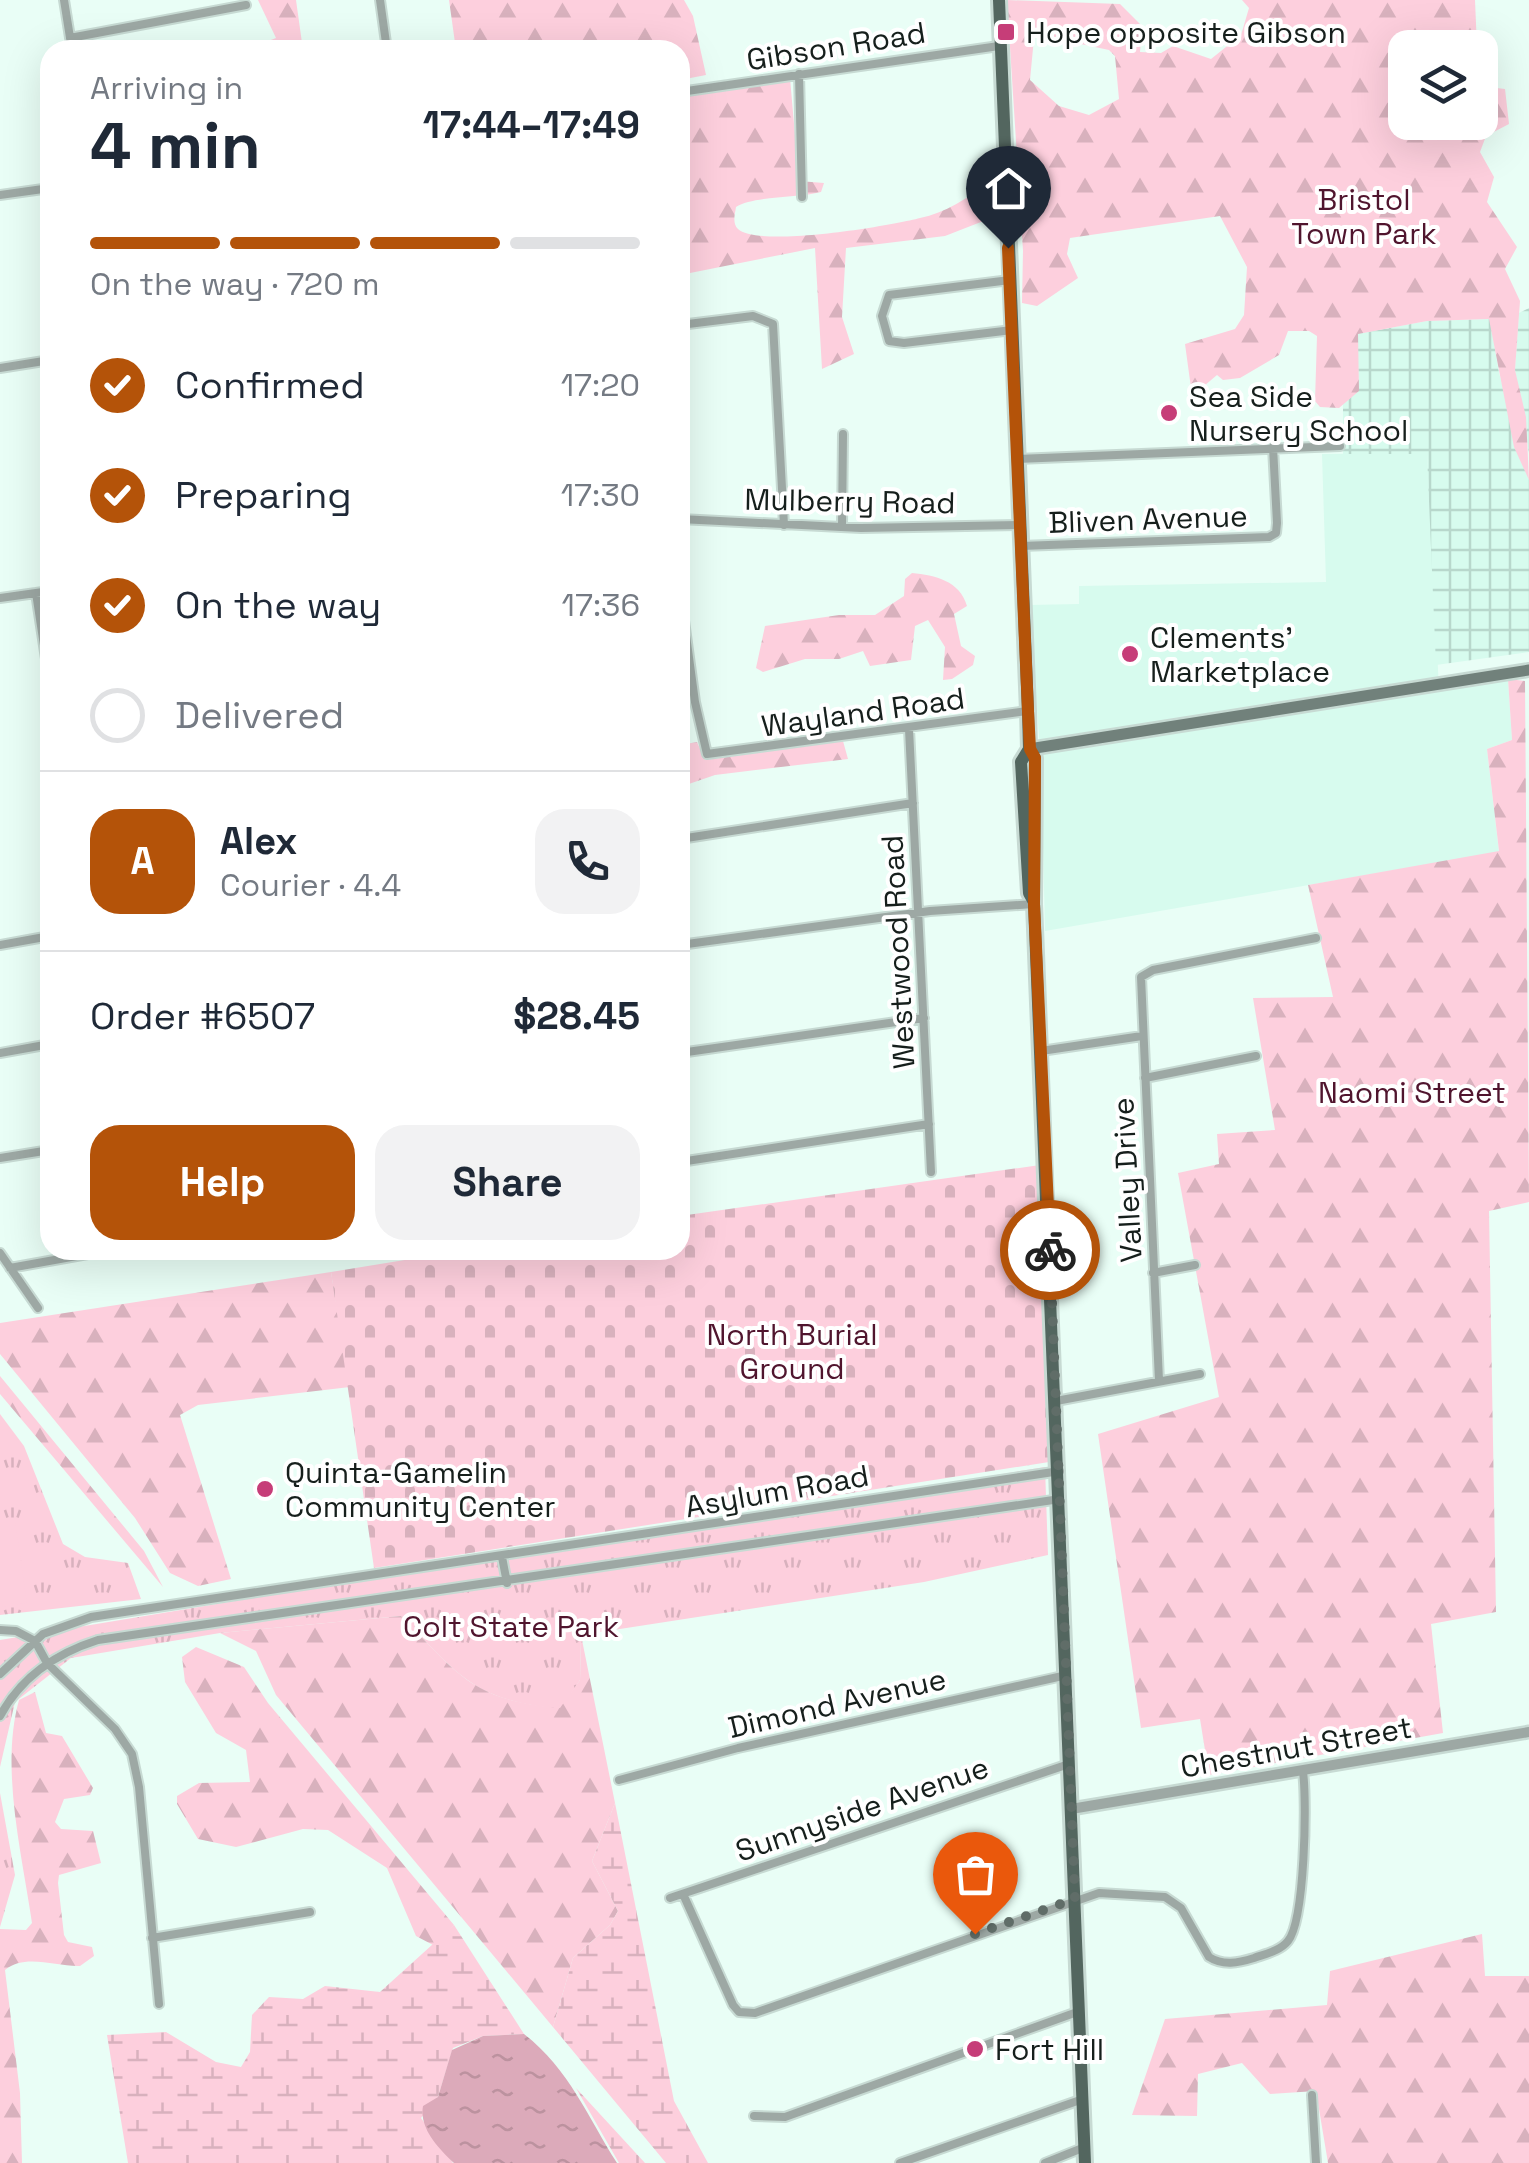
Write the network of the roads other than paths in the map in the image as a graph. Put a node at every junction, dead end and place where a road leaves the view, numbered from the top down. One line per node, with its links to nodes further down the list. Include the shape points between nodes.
1 (64, 0): 5 (street)
2 (380, 0): 6 (street)
3 (999, 0): 7 (main road)
4 (246, 5): 5 (street)
5 (70, 38)
6 (386, 40)
7 (999, 46): 8 (street, Gibson Road); 13 (main road)
8 (799, 74): 9 (street, Gibson Road); 12 (street)
9 (690, 90)
10 (40, 190): 11 (street)
11 (0, 196)
12 (802, 197)
13 (1010, 280): 15 (main road); 15 (street, via 890,295 882,324 890,341 904,343)
14 (690, 324): 23 (street, via 753,316 774,324)
15 (1012, 330): 21 (main road)
16 (40, 362): 17 (street)
17 (0, 368)
18 (843, 434): 25 (street)
19 (1340, 446): 20 (street)
20 (1273, 447): 21 (street); 26 (street, Bliven Avenue, via 1276,533 1265,538)
21 (1017, 460): 24 (main road)
22 (690, 519): 23 (street, Mulberry Road)
23 (784, 525): 25 (street, Mulberry Road)
24 (1020, 525): 25 (street, Mulberry Road); 26 (main road)
25 (842, 527)
26 (1020, 546): 33 (main road)
27 (40, 592): 28 (street)
28 (36, 593): 29 (street); 30 (street)
29 (0, 598)
30 (40, 619)
31 (690, 655): 34 (street, Wayland Road, via 705,752)
32 (1529, 670): 35 (main road)
33 (1028, 711): 34 (street, Wayland Road); 35 (main road)
34 (909, 729): 36 (street, Westwood Road)
35 (1030, 749): 38 (main road, via 1021,762 1028,894)
36 (912, 804): 37 (street); 39 (street, Westwood Road)
37 (690, 837)
38 (1034, 904): 39 (street); 47 (main road)
39 (918, 913): 42 (street); 44 (street, Westwood Road)
40 (40, 938): 43 (street)
41 (1316, 938): 45 (street, Valley Drive, via 1141,976)
42 (690, 944)
43 (0, 945)
44 (924, 1018): 48 (street); 52 (street, Westwood Road)
45 (1142, 1036): 47 (street); 51 (street, Valley Drive)
46 (40, 1046): 49 (street)
47 (1041, 1051): 65 (main road)
48 (690, 1052)
49 (0, 1053)
50 (1256, 1056): 51 (street)
51 (1144, 1078): 61 (street, Valley Drive)
52 (929, 1124): 55 (street); 56 (street, Westwood Road)
53 (40, 1152): 54 (street)
54 (0, 1158)
55 (690, 1160)
56 (931, 1172)
57 (0, 1254): 60 (street)
58 (54, 1260): 60 (street)
59 (1195, 1266): 61 (street)
60 (10, 1268): 62 (street)
61 (1153, 1273): 64 (street, Valley Drive)
62 (38, 1308)
63 (1200, 1374): 64 (street)
64 (1159, 1380): 65 (street)
65 (1056, 1401): 66 (main road)
66 (1060, 1471): 67 (main road); 68 (street, Asylum Road)
67 (1060, 1499): 69 (street, Asylum Road); 74 (main road)
68 (502, 1557): 69 (street); 71 (street, Asylum Road, via 91,1617)
69 (507, 1583): 72 (street, Asylum Road, via 98,1640)
70 (0, 1630): 71 (street, via 16,1630)
71 (35, 1642): 72 (street); 73 (street)
72 (48, 1663): 75 (street); 85 (street, via 132,1754)
73 (0, 1674)
74 (1067, 1675): 77 (main road); 79 (street, Dimond Avenue)
75 (0, 1716)
76 (1529, 1732): 78 (street, Chestnut Street)
77 (1069, 1764): 80 (main road); 81 (street, Sunnyside Avenue)
78 (1303, 1772): 80 (street, Chestnut Street); 83 (street, via 1308,1804 1298,1907 1282,1947 1221,1963 1202,1952 1181,1908 1165,1897 1099,1893)
79 (618, 1780)
80 (1071, 1809): 83 (main road)
81 (684, 1894): 82 (street, Sunnyside Avenue); 83 (street, via 732,2006 742,2013)
82 (670, 1898)
83 (1075, 1899): 87 (main road)
84 (310, 1912): 85 (street)
85 (152, 1938): 86 (street)
86 (159, 2004)
87 (1080, 2011): 89 (main road); 90 (street, via 785,2117)
88 (1312, 2095): 95 (street)
89 (1083, 2099): 91 (main road); 92 (street)
90 (754, 2116)
91 (1084, 2146): 93 (street); 94 (main road)
92 (900, 2163)
93 (1045, 2163)
94 (1085, 2163)
95 (1316, 2163)

